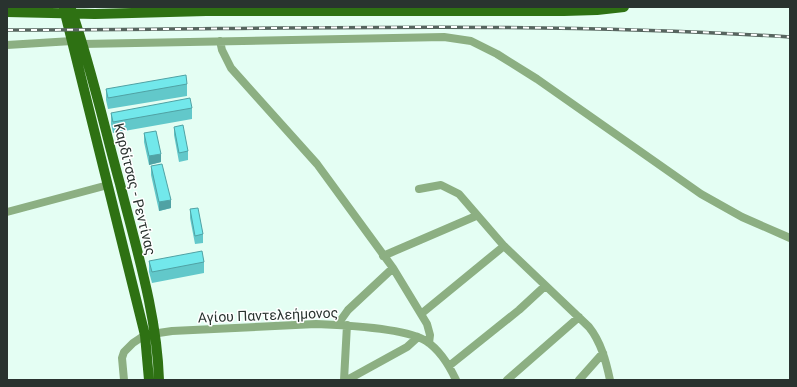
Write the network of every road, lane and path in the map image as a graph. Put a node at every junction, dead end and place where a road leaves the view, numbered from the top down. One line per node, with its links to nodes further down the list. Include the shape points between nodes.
1 (624, 7): 2 (main road, via 578,11)
2 (68, 10): 3 (main road); 5 (main road, Καρδίτσας - Ρεντίνας)
3 (7, 12)
4 (220, 41): 5 (street); 12 (street, via 444,37 471,41 537,79 701,194 742,217); 14 (street, via 231,68 312,158)
5 (77, 42): 6 (street); 7 (main road, Καρδίτσας - Ρεντίνας)
6 (7, 45)
7 (103, 140): 8 (main road, Καρδίτσας - Ρεντίνας); 21 (main road, Καρδίτσας - Ρεντίνας, via 131,226)
8 (108, 185): 10 (street); 22 (main road, Καρδίτσας - Ρεντίνας)
9 (419, 189): 11 (street, via 440,185 452,189 464,198)
10 (7, 212)
11 (476, 216): 13 (street); 14 (street)
12 (790, 238)
13 (504, 246): 16 (street); 17 (street)
14 (384, 256): 15 (street)
15 (393, 268): 17 (street); 19 (street, via 348,310)
16 (545, 286): 18 (street); 26 (street, via 520,310)
17 (421, 314): 24 (street, via 430,332)
18 (579, 317): 25 (street, via 594,333); 32 (street)
19 (338, 324): 20 (street, Αγίου Παντελεήμονος); 21 (street, Αγίου Παντελεήμονος, via 296,324)
20 (347, 325): 23 (street, Αγίου Παντελεήμονος); 31 (street)
21 (155, 333): 22 (street, Αγίου Παντελεήμονος); 30 (main road, Καρδίτσας - Ρεντίνας)
22 (145, 335): 28 (street, via 124,352); 29 (main road, Καρδίτσας - Ρεντίνας)
23 (418, 337): 24 (street, Αγίου Παντελεήμονος); 31 (street, via 407,348)
24 (429, 343): 26 (street, Αγίου Παντελεήμονος)
25 (603, 353): 33 (street); 34 (street)
26 (449, 366): 27 (street, Αγίου Παντελεήμονος)
27 (452, 379)
28 (124, 380)
29 (149, 380)
30 (159, 380)
31 (345, 380)
32 (507, 380)
33 (579, 380)
34 (610, 380)

